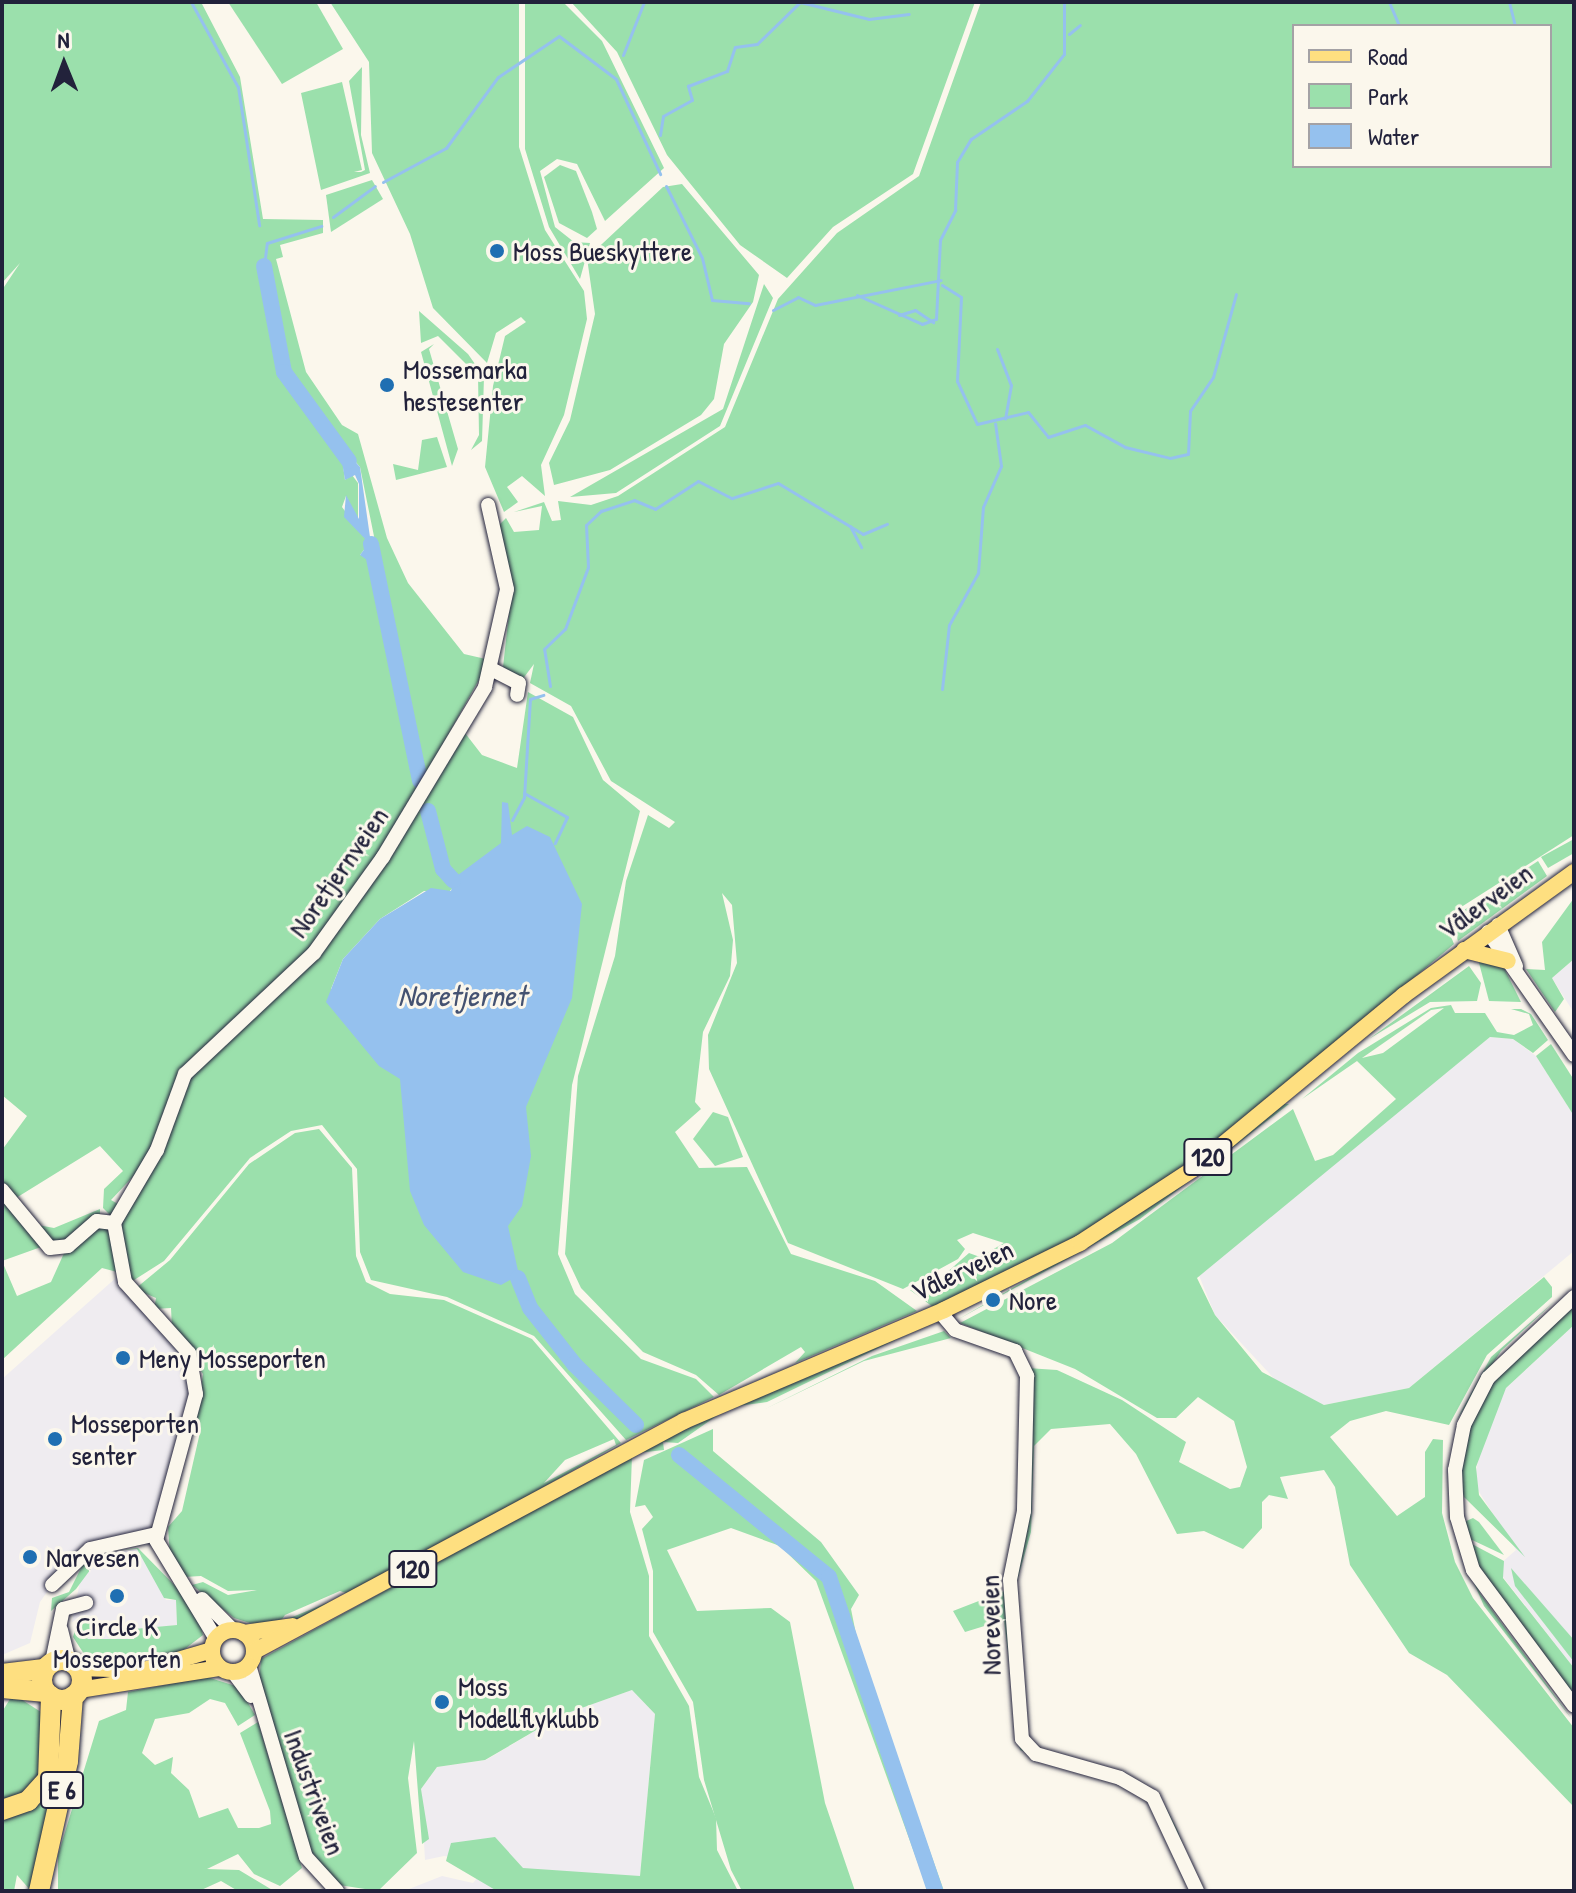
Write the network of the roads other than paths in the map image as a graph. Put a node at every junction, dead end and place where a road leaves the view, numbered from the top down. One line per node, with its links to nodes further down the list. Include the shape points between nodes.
1 (488, 505): 2 (street, Noretjernveien, via 507,580)
2 (493, 670): 3 (street, via 519,683); 10 (street, Noretjernveien, via 466,729 314,953 185,1074 157,1150)
3 (517, 695)
4 (1574, 872): 5 (main road, Vålerveien / 120)
5 (1493, 929): 6 (main road, Vålerveien / 120); 7 (street)
6 (1464, 950): 7 (main road); 12 (main road, Vålerveien / 120, via 1163,1190 1080,1243)
7 (1512, 963): 8 (street)
8 (1574, 1055)
9 (2, 1190): 10 (street, via 50,1248 68,1246 97,1221)
10 (114, 1223): 13 (street, via 125,1282 185,1346 196,1380)
11 (1574, 1297): 28 (street, via 1488,1378 1464,1425 1455,1470 1463,1544 1480,1583)
12 (940, 1312): 17 (main road, Vålerveien / 120, via 742,1394 620,1452); 32 (street, Noreveien, via 955,1330 1015,1351 1027,1376 1024,1511 1010,1580 1022,1739 1036,1754 1120,1778 1153,1797)
13 (157, 1540): 14 (street, via 132,1539 83,1553); 15 (street)
14 (52, 1585)
15 (192, 1594): 18 (street); 19 (street)
16 (86, 1603): 21 (street, via 63,1609)
17 (314, 1621): 18 (main road, Vålerveien / 120); 20 (main road, Vålerveien / 120)
18 (239, 1631): 19 (main road, 120); 20 (main road)
19 (214, 1645): 21 (main road, 120, via 144,1670); 22 (main road)
20 (252, 1658): 22 (main road, 120); 27 (street, Industriveien)
21 (61, 1665): 23 (highway); 25 (highway); 26 (highway)
22 (226, 1670): 25 (main road, 120); 27 (street, Industriveien)
23 (2, 1674)
24 (2, 1688): 26 (highway)
25 (76, 1693): 26 (highway); 30 (highway, E 6, via 68,1761)
26 (48, 1694): 29 (highway, E 6, via 48,1779 28,1801)
27 (256, 1703): 31 (street, Industriveien, via 306,1857)
28 (1574, 1706)
29 (2, 1810)
30 (39, 1891)
31 (337, 1891)
32 (1197, 1891)

